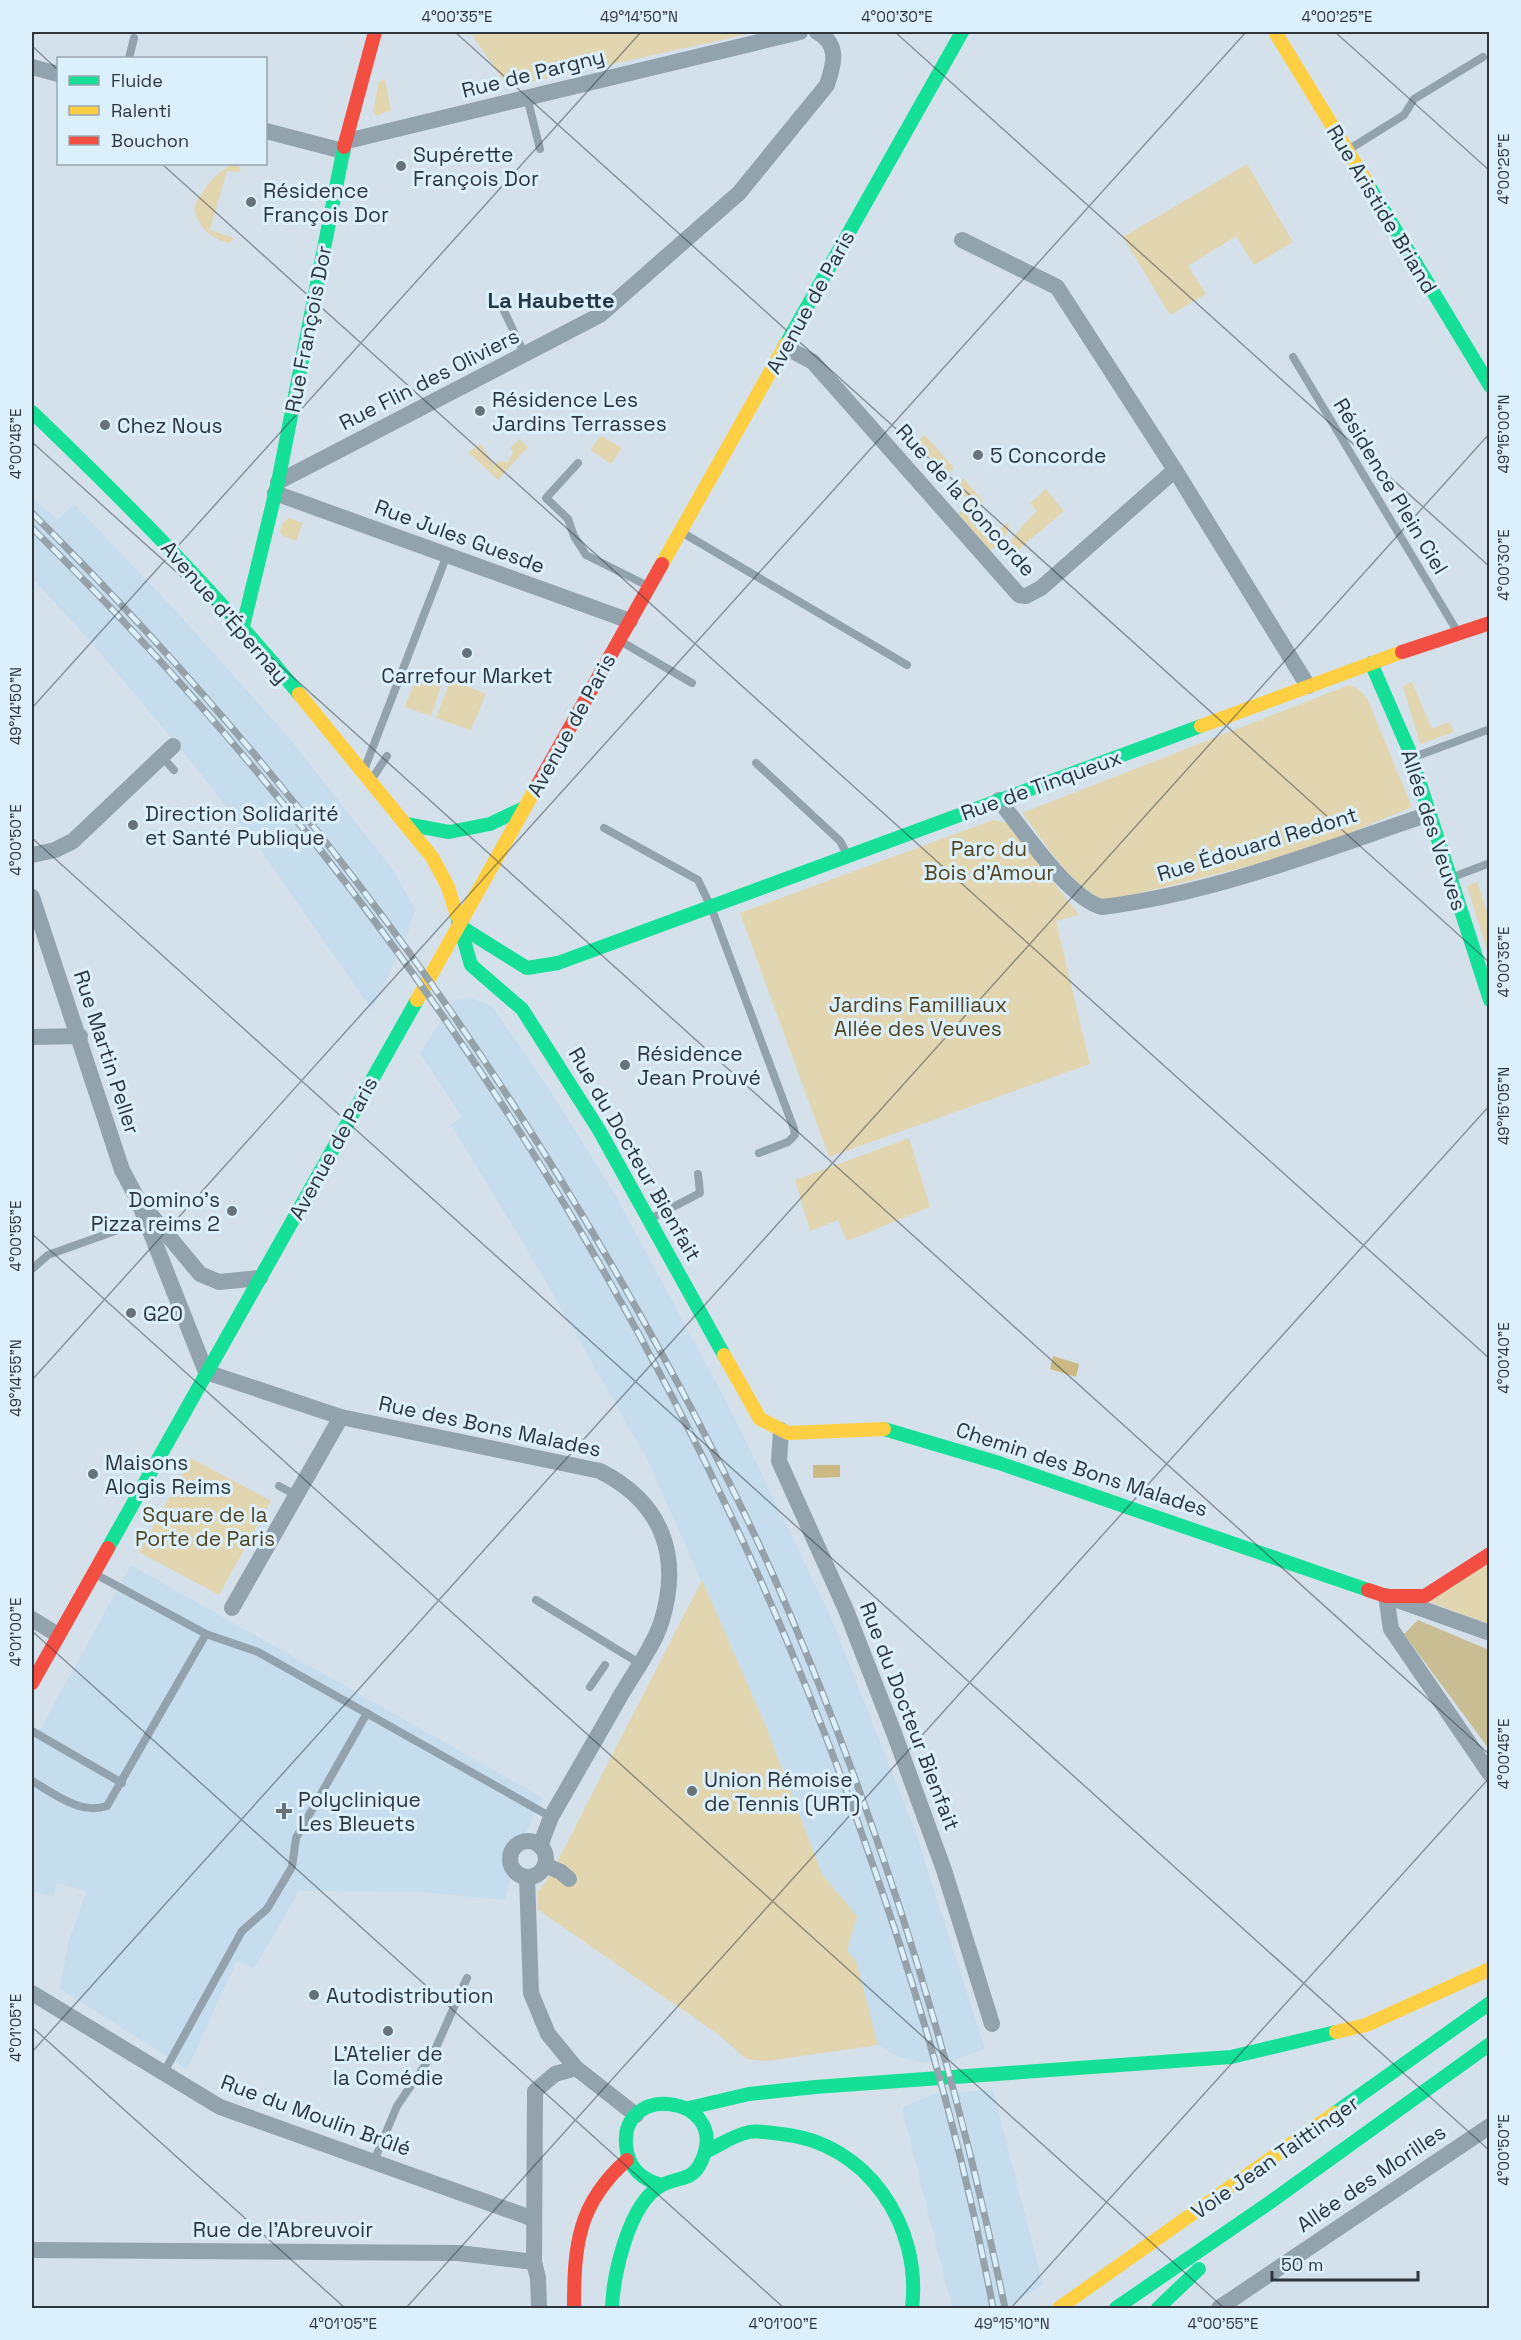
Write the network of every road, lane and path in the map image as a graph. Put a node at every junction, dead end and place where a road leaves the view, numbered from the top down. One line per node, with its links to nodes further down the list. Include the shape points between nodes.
1 (375, 32): 13 (main road, Rue François Dor)
2 (800, 32): 11 (street, Rue de Pargny)
3 (817, 32): 19 (street, Rue Flin des Oliviers, via 826,36 834,49 827,85 739,193 600,315)
4 (962, 32): 18 (main road, Avenue de Paris)
5 (1275, 32): 15 (main road, Rue Aristide Briand)
6 (134, 38): 7 (lane)
7 (129, 57)
8 (1483, 57): 15 (lane, via 1414,99 1404,115)
9 (32, 67): 10 (street)
10 (57, 74)
11 (527, 97): 13 (street, Rue de Pargny); 14 (lane)
12 (267, 130): 13 (street, Rue de Pargny)
13 (345, 146): 25 (main road, Rue François Dor)
14 (540, 148)
15 (1347, 150): 21 (main road, Rue Aristide Briand)
16 (962, 240): 24 (street, via 1057,287)
17 (504, 311): 19 (lane)
18 (785, 347): 24 (street, Rue de la Concorde, via 813,362 1019,595 1026,596 1041,588); 26 (main road, Avenue de Paris)
19 (525, 355): 25 (street, Rue Flin des Oliviers)
20 (1293, 357): 32 (lane, Résidence Plein Ciel)
21 (1490, 386)
22 (32, 412): 31 (main road, Avenue d'Épernay, via 127,503)
23 (578, 463): 28 (lane, via 546,498 568,519 586,555)
24 (1174, 470): 37 (street)
25 (277, 488): 27 (street, Rue Jules Guesde); 31 (main road, Rue François Dor)
26 (680, 531): 28 (main road, Avenue de Paris); 35 (lane)
27 (447, 555): 29 (street, Rue Jules Guesde); 44 (lane)
28 (649, 586): 29 (main road, Avenue de Paris)
29 (630, 621): 33 (main road, Avenue de Paris)
30 (1490, 623): 32 (main road, Rue de Tinqueux)
31 (243, 626): 44 (main road, Avenue d'Épernay)
32 (1458, 633): 34 (main road, Rue de Tinqueux)
33 (619, 640): 36 (lane); 46 (main road, Avenue de Paris)
34 (1378, 660): 37 (main road, Rue de Tinqueux); 41 (main road, Allée des Veuves)
35 (907, 665)
36 (692, 683)
37 (1308, 686): 45 (main road, Rue de Tinqueux)
38 (1490, 729): 41 (lane)
39 (168, 751): 43 (lane); 50 (street, via 73,842)
40 (387, 756): 44 (lane)
41 (1411, 758): 47 (main road, Allée des Veuves)
42 (756, 764): 51 (lane, via 842,843)
43 (174, 770)
44 (366, 778): 48 (main road, Avenue d'Épernay)
45 (999, 800): 47 (street, Rue Édouard Redont, via 1073,891 1102,907 1220,883); 51 (main road, Rue de Tinqueux)
46 (524, 808): 48 (main road, via 490,824 449,832); 56 (main road, Avenue de Paris)
47 (1429, 814): 53 (main road, Allée des Veuves)
48 (406, 824): 56 (main road, Avenue d'Épernay, via 432,857 448,887)
49 (604, 828): 55 (lane, via 698,880)
50 (32, 855)
51 (848, 856): 55 (main road, Rue de Tinqueux)
52 (1490, 863): 53 (lane)
53 (1450, 878): 58 (main road, Allée des Veuves)
54 (32, 897): 59 (street, Rue Martin Peller)
55 (711, 907): 57 (main road, Rue de Tinqueux, via 558,963); 61 (lane, via 794,1129 795,1135 789,1142)
56 (459, 925): 57 (main road, via 514,962); 57 (main road, Rue du Docteur Bienfait, via 471,965); 67 (main road, Avenue de Paris)
57 (520, 986): 65 (main road, Rue du Docteur Bienfait)
58 (1490, 1000)
59 (80, 1036): 60 (street); 63 (street, Rue Martin Peller, via 122,1170)
60 (32, 1037)
61 (759, 1153)
62 (698, 1174): 65 (lane, via 700,1193)
63 (137, 1198): 64 (street, Rue Martin Peller); 67 (street, via 200,1274 219,1282)
64 (146, 1220): 66 (lane, via 48,1255); 68 (street, Rue Martin Peller)
65 (649, 1220): 70 (main road, Rue du Docteur Bienfait)
66 (32, 1269)
67 (260, 1278): 68 (main road, Avenue de Paris)
68 (206, 1372): 69 (street, Rue des Bons Malades); 75 (main road, Avenue de Paris)
69 (341, 1417): 73 (street); 83 (street, Rue des Bons Malades, via 600,1471 624,1483 644,1503 665,1539 671,1578 661,1625)
70 (760, 1419): 71 (main road, Chemin des Bons Malades)
71 (781, 1430): 76 (main road, Chemin des Bons Malades, via 788,1433 882,1428 999,1463); 101 (street, Rue du Docteur Bienfait, via 779,1461 846,1610 894,1733 944,1870)
72 (279, 1486): 73 (lane)
73 (296, 1495): 78 (street)
74 (1490, 1554): 76 (main road, Chemin des Bons Malades, via 1425,1596)
75 (93, 1572): 81 (lane); 82 (main road, Avenue de Paris)
76 (1386, 1596): 80 (street, Chemin des Bons Malades); 89 (street, via 1391,1629)
77 (536, 1600): 83 (lane)
78 (232, 1608)
79 (32, 1619): 82 (street)
80 (1490, 1633)
81 (206, 1634): 87 (lane, via 258,1652); 91 (lane)
82 (58, 1635): 85 (main road, Avenue de Paris)
83 (639, 1663): 92 (street, Rue des Bons Malades)
84 (605, 1665): 86 (lane)
85 (32, 1683)
86 (591, 1687)
87 (367, 1713): 92 (lane); 104 (lane, via 296,1838 292,1867 267,1910 242,1931)
88 (32, 1731): 91 (lane)
89 (1490, 1774)
90 (32, 1781): 91 (lane, via 82,1808 95,1810 107,1806)
91 (122, 1783)
92 (551, 1817): 93 (street, Rue des Bons Malades)
93 (541, 1841): 94 (street); 95 (street, via 523,1842 511,1855 515,1871)
94 (545, 1865): 95 (street, via 537,1875); 96 (street)
95 (527, 1877): 103 (street, via 531,1993 548,2034)
96 (569, 1879)
97 (1490, 1969): 105 (main road, via 1366,2025 1231,2057 815,2087 749,2094)
98 (467, 1978): 110 (lane, via 434,2052 397,2106)
99 (32, 1993): 104 (street, Rue du Moulin Brûlé)
100 (1490, 2003): 120 (main road, Voie Jean Taittinger)
101 (992, 2024)
102 (1490, 2044): 112 (main road, Voie Jean Taittinger)
103 (576, 2068): 106 (street); 113 (street, via 555,2074 535,2091)
104 (164, 2072): 110 (street, Rue du Moulin Brûlé, via 220,2107)
105 (688, 2108): 106 (main road, via 659,2102); 108 (main road, via 704,2127)
106 (636, 2115): 109 (main road, via 628,2126 624,2145)
107 (1490, 2126): 123 (street, Allée des Morilles)
108 (707, 2151): 111 (main road, via 688,2179); 119 (main road, via 750,2132 792,2135 823,2143 861,2168 879,2186 903,2228 914,2277)
109 (627, 2160): 111 (main road, via 639,2175); 117 (main road, via 607,2175 586,2208 574,2257)
110 (374, 2161): 113 (street, Rue du Moulin Brûlé)
111 (661, 2185): 118 (main road, via 636,2215 620,2257)
112 (1269, 2203): 121 (main road, Voie Jean Taittinger); 122 (main road)
113 (534, 2219): 115 (street)
114 (32, 2250): 115 (street, Rue de l'Abreuvoir, via 459,2253)
115 (534, 2262): 116 (street)
116 (539, 2308)
117 (574, 2308)
118 (612, 2308)
119 (912, 2308)
120 (1059, 2308)
121 (1116, 2308)
122 (1158, 2308)
123 (1219, 2308)

